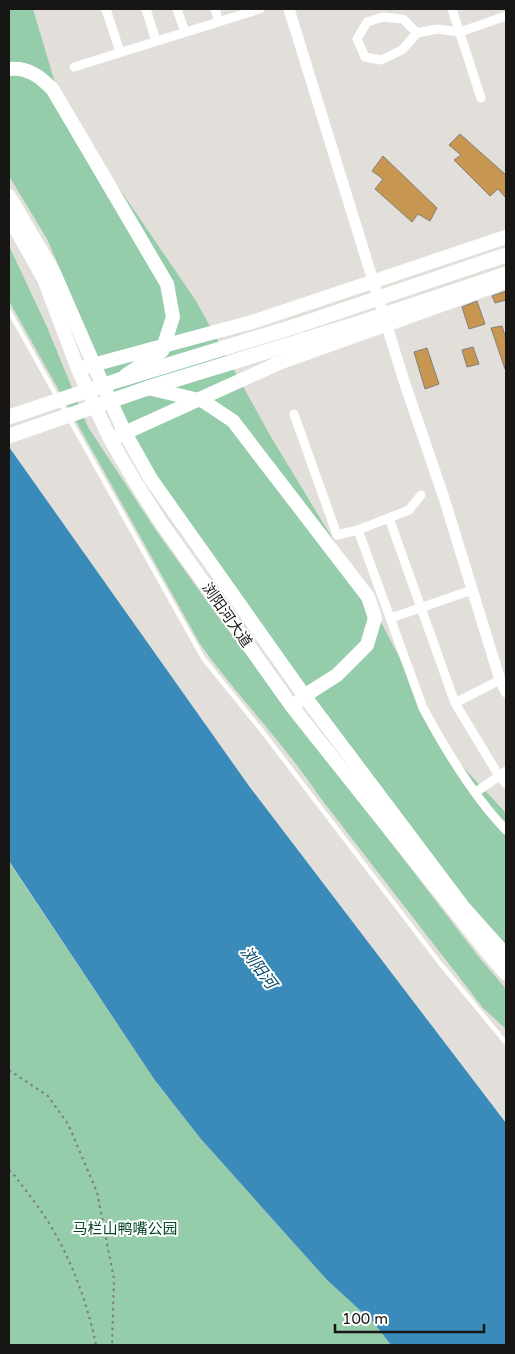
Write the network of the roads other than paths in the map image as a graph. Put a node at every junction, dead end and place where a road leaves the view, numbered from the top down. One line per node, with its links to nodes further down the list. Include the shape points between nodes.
1 (106, 9): 15 (street)
2 (146, 9): 14 (street)
3 (177, 9): 11 (street)
4 (215, 9): 10 (street)
5 (260, 9): 8 (street)
6 (289, 9): 24 (street)
7 (452, 9): 12 (street)
8 (245, 11): 10 (street)
9 (506, 16): 12 (street)
10 (219, 22): 11 (street)
11 (185, 32): 14 (street)
12 (460, 32): 13 (street, via 437,29); 18 (street)
13 (417, 33): 13 (street, via 403,19 383,17 367,22 357,39 365,57 381,60 402,50)
14 (156, 41): 15 (street)
15 (120, 52): 16 (street)
16 (74, 67)
17 (9, 69): 30 (main road, via 29,71 54,90 167,284 173,317 162,350)
18 (481, 98)
19 (9, 196): 28 (main road, 浏阳河大道, via 53,271)
20 (9, 217): 29 (main road, 浏阳河大道, via 44,279)
21 (506, 237): 24 (main road)
22 (506, 254): 30 (highway, via 299,326)
23 (506, 274): 31 (highway)
24 (373, 282): 27 (street); 28 (main road, via 252,322)
25 (506, 282): 27 (main road)
26 (9, 311): 54 (lane, via 203,658)
27 (387, 325): 34 (main road, via 278,363); 40 (street)
28 (94, 365): 29 (main road); 34 (main road, 浏阳河大道)
29 (78, 369): 36 (main road, 浏阳河大道)
30 (119, 380): 33 (highway)
31 (148, 388): 35 (highway); 45 (main road, via 204,401 233,421 368,597 375,618 367,645 337,676)
32 (294, 414): 39 (street, via 337,535)
33 (9, 417)
34 (125, 433): 36 (main road); 45 (main road, 浏阳河大道, via 151,479)
35 (9, 436)
36 (110, 439): 47 (main road, 浏阳河大道, via 162,524)
37 (421, 495): 38 (street, via 409,510)
38 (389, 518): 39 (street); 41 (street)
39 (358, 530): 42 (street)
40 (472, 590): 41 (street); 43 (street)
41 (422, 608): 42 (street); 46 (street)
42 (391, 618): 50 (street, via 423,708)
43 (500, 680): 44 (street); 46 (street)
44 (506, 692)
45 (304, 696): 47 (main road); 52 (main road, 浏阳河大道, via 464,908)
46 (455, 703): 48 (street)
47 (292, 708): 53 (main road, 浏阳河大道)
48 (503, 774): 49 (street); 50 (street)
49 (506, 784)
50 (476, 792): 51 (street)
51 (506, 830)
52 (506, 955)
53 (506, 974)
54 (506, 1044)

